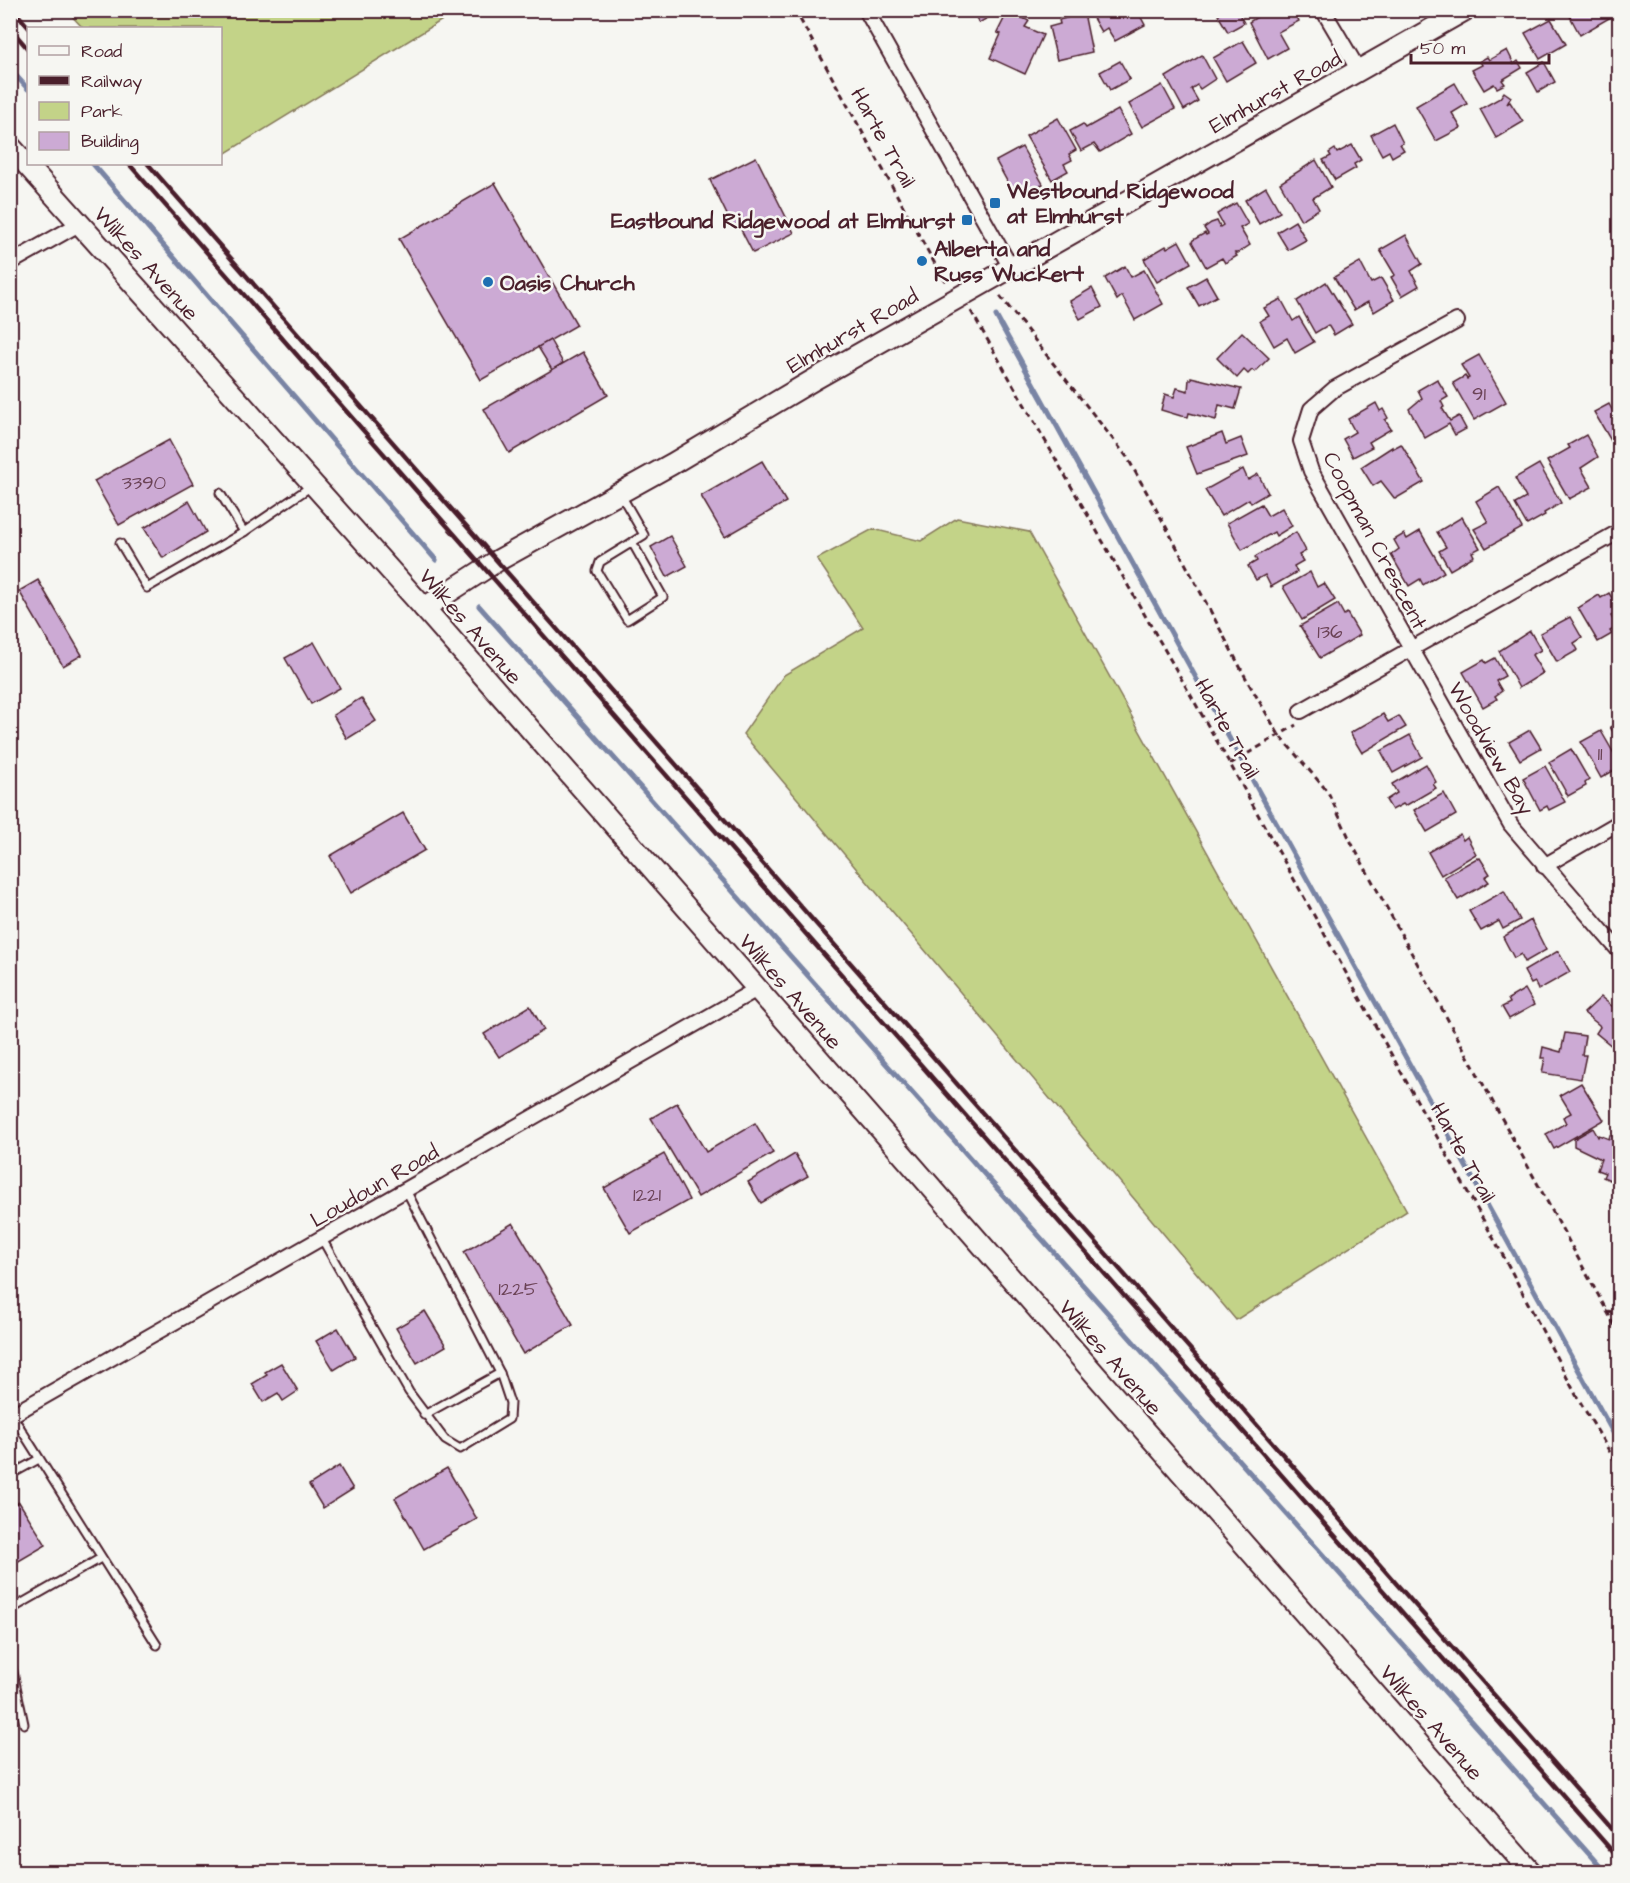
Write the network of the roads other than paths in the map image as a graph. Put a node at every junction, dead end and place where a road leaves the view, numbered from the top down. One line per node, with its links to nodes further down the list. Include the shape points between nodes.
1 (866, 10): 8 (street)
2 (1323, 10): 4 (street)
3 (1465, 10): 4 (main road, Elmhurst Road)
4 (1359, 71): 8 (main road, Elmhurst Road)
5 (10, 146): 6 (main road, Wilkes Avenue)
6 (79, 224): 7 (street); 10 (main road, Wilkes Avenue)
7 (10, 263)
8 (1011, 268): 12 (main road, Elmhurst Road)
9 (1457, 321): 18 (street, Coopman Crescent, via 1334,389 1311,409 1301,441 1311,471)
10 (313, 485): 14 (lane); 17 (main road, Wilkes Avenue)
11 (220, 493): 14 (lane)
12 (620, 493): 15 (lane, via 644,535); 17 (main road, Elmhurst Road, via 497,561)
13 (1620, 531): 18 (street)
14 (244, 532): 16 (lane, via 147,588)
15 (632, 542): 15 (lane, via 600,562 597,571 627,620 663,597)
16 (120, 543)
17 (424, 608): 23 (main road, Wilkes Avenue)
18 (1410, 648): 19 (street); 21 (street, Woodview Bay, via 1511,825)
19 (1300, 711)
20 (1620, 822): 21 (street)
21 (1544, 866): 22 (street, Woodview Bay)
22 (1620, 952)
23 (757, 989): 24 (street, Loudoun Road); 36 (main road, Wilkes Avenue)
24 (406, 1190): 25 (street, Loudoun Road); 26 (lane)
25 (322, 1239): 27 (lane); 28 (street, Loudoun Road)
26 (500, 1373): 27 (lane); 27 (lane, via 510,1403 509,1419 460,1449 445,1440)
27 (424, 1415)
28 (11, 1416): 29 (lane)
29 (39, 1459): 30 (lane); 31 (lane)
30 (10, 1475)
31 (101, 1558): 32 (lane); 33 (lane)
32 (10, 1610)
33 (157, 1645)
34 (10, 1658): 35 (lane)
35 (24, 1724)
36 (1531, 1872)

